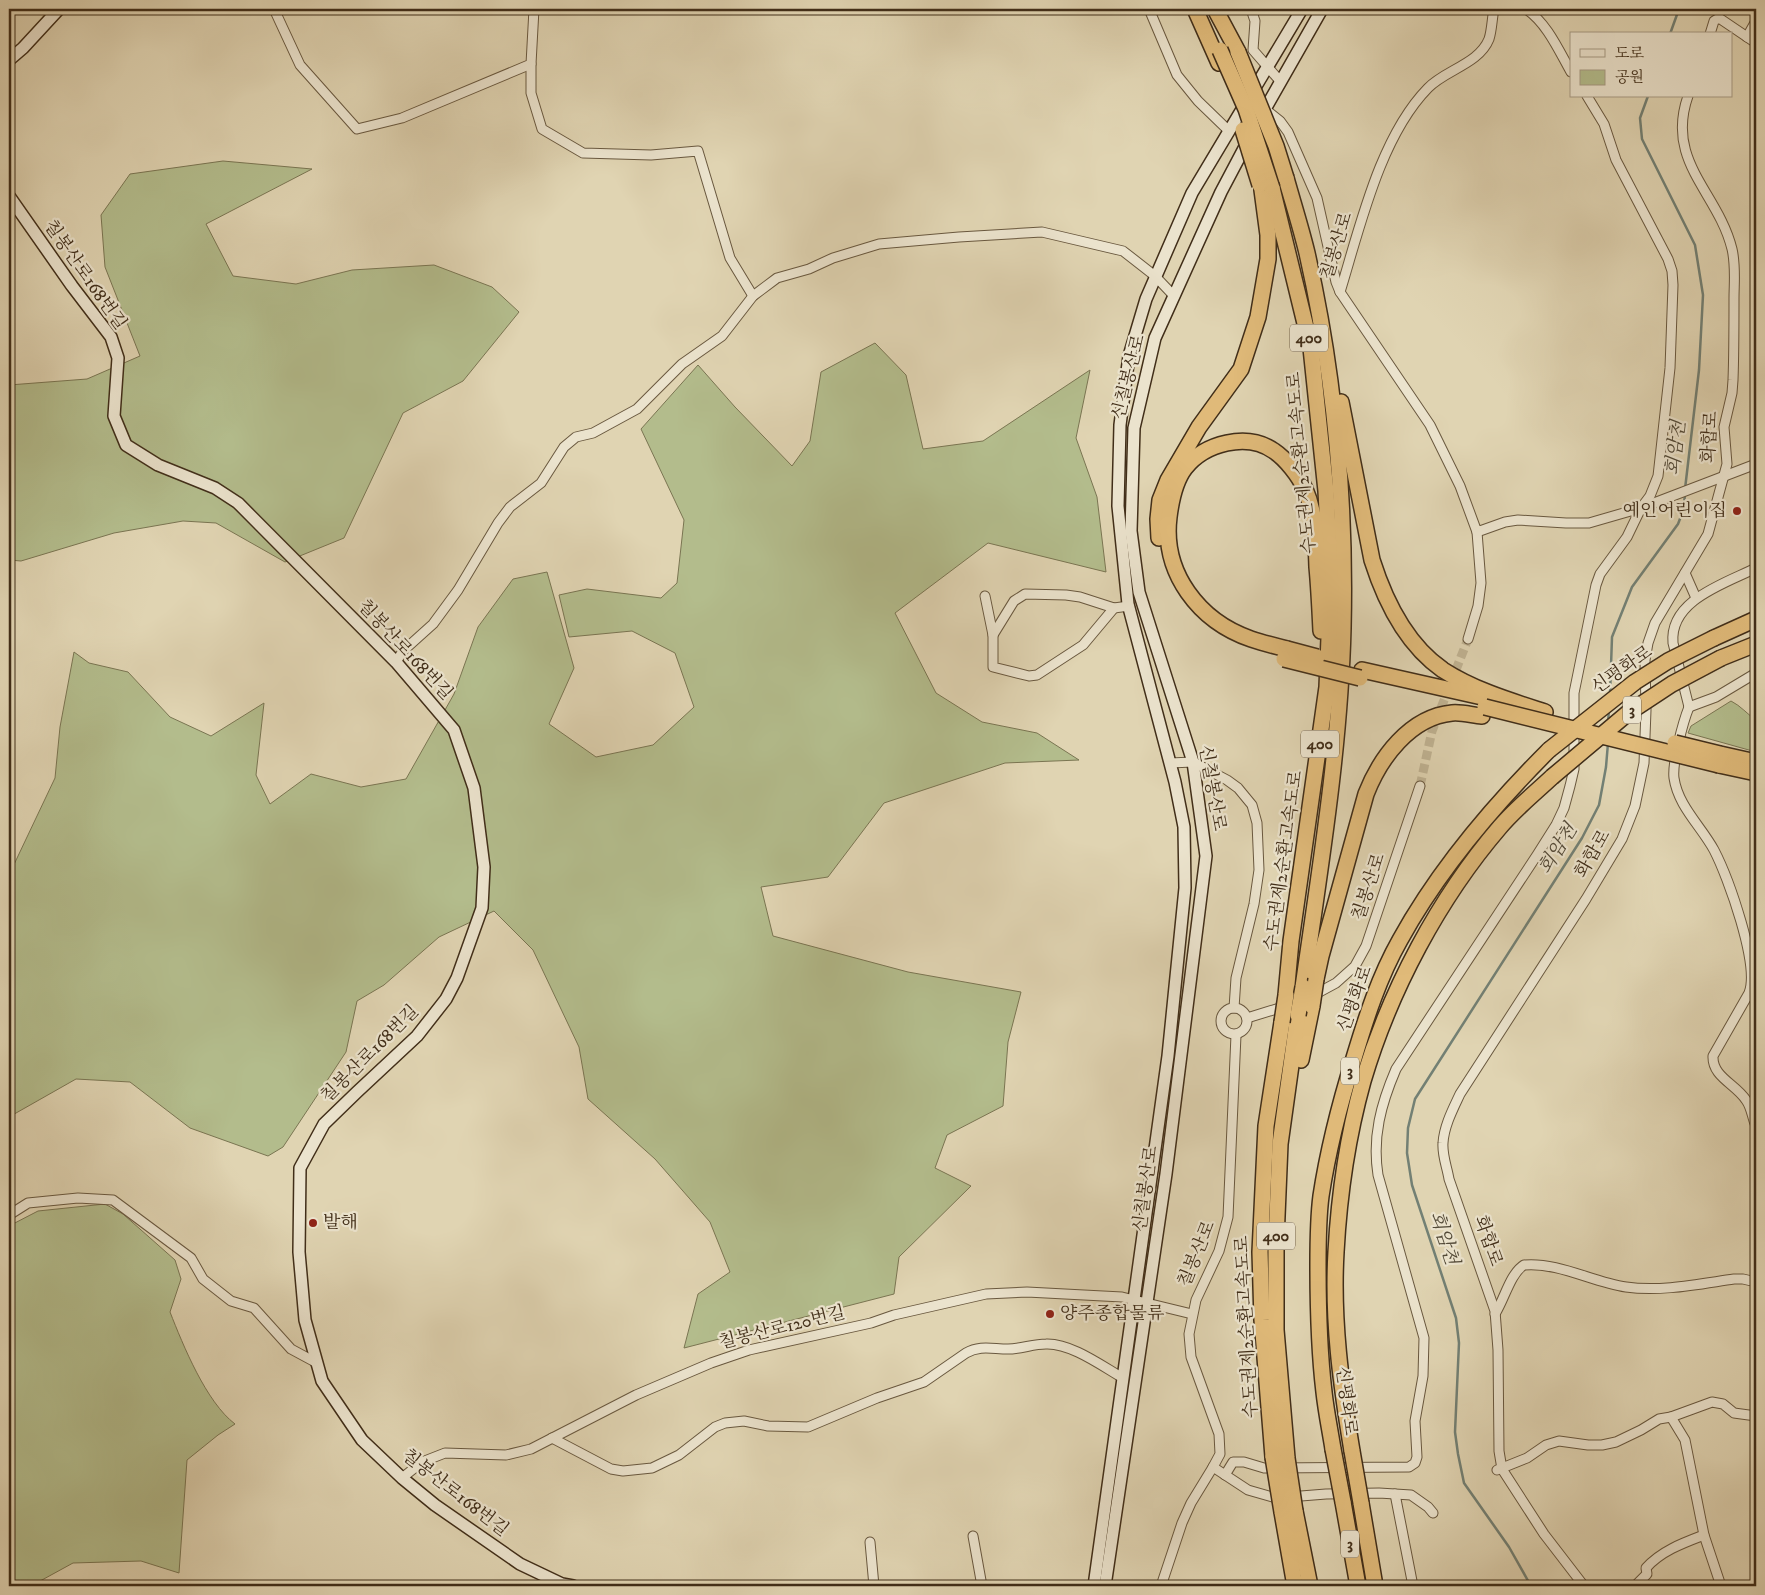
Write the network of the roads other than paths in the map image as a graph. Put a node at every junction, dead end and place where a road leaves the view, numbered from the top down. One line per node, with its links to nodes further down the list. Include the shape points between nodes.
1 (59, 9): 16 (street)
2 (274, 9): 17 (street, via 300,65 357,129 402,118)
3 (534, 9): 17 (street)
4 (1149, 9): 24 (street, via 1177,75)
5 (1197, 9): 25 (highway, bridge, via 1220,56 1242,126)
6 (1215, 9): 27 (highway, 수도권제2순환고속도로 / 400, bridge, via 1238,52 1276,146)
7 (1251, 9): 18 (street, via 1255,21 1253,50)
8 (1302, 9): 18 (street, 신칠봉산로)
9 (1322, 9): 20 (street, 신칠봉산로)
10 (1494, 9): 29 (street, 칠봉산로, via 1486,44 1473,58 1429,86 1397,130 1364,212)
11 (1526, 9): 19 (street, via 1543,26)
12 (1756, 21): 14 (street)
13 (1711, 32): 14 (street, via 1714,21 1719,18)
14 (1747, 37): 15 (street)
15 (1756, 43)
16 (9, 60)
17 (531, 64): 30 (street, via 531,93 542,129 583,153 698,151 730,258)
18 (1267, 67): 20 (street); 24 (street, 신칠봉산로)
19 (1570, 70)
20 (1280, 81): 23 (street, 신칠봉산로)
21 (1587, 98): 34 (street, via 1604,124 1616,160 1672,271 1670,368 1658,476)
22 (1687, 98): 33 (street, 화합로, via 1682,113 1684,148 1726,232 1734,265 1733,380 1724,427 1727,464)
23 (1265, 109): 29 (street, via 1288,132 1317,198); 31 (street, 신칠봉산로, via 1221,192)
24 (1229, 131): 28 (street, 신칠봉산로, via 1192,193)
25 (1267, 189): 46 (highway, via 1268,259 1258,317 1241,369 1199,427 1168,480 1160,500 1158,519 1166,570 1178,596 1191,611 1208,627 1238,644); 51 (highway, 수도권제2순환고속도로 / 400, via 1311,348 1326,491 1331,588)
26 (9, 196): 47 (street, 칠봉산로168번길, via 110,337 118,358 114,416 126,445 158,465 215,488 238,503)
27 (1307, 252): 49 (highway, via 1329,332 1365,528 1379,582 1389,605 1425,655); 58 (highway, 수도권제2순환고속도로 / 400, via 1324,338 1339,459 1343,629 1331,789)
28 (1156, 276): 30 (street, via 1123,251 1042,232 879,244 777,278); 31 (street); 40 (street, 신칠봉산로, via 1129,356 1120,426 1118,506)
29 (1340, 292): 35 (street, 칠봉산로, via 1430,424 1460,486)
30 (753, 296): 47 (street, via 722,336 682,364 637,409 593,434 576,437 564,447 541,483 510,507 498,523 458,590 433,624 403,651)
31 (1174, 296): 53 (street, 신칠봉산로, via 1155,338 1134,428 1131,531 1139,592)
32 (1756, 464): 33 (street)
33 (1718, 479): 34 (street); 37 (street, 화합로, via 1708,534)
34 (1641, 508): 35 (street, via 1589,522 1566,524 1518,520); 79 (street, via 1627,537 1600,574 1596,585 1574,693 1574,769 1564,808 1537,855 1396,1069 1380,1114 1376,1138 1378,1175 1424,1338 1423,1376 1415,1421 1415,1463 1409,1467 1264,1468 1233,1462)
35 (1477, 532): 44 (street, 칠봉산로, via 1481,583)
36 (1756, 568): 39 (street)
37 (1685, 573): 39 (street); 70 (street, 화합로, via 1655,623 1648,643 1644,763 1635,806 1622,839 1460,1094 1448,1122 1443,1143 1444,1158)
38 (985, 596): 43 (street)
39 (1696, 598): 50 (street, via 1679,618 1672,636)
40 (1128, 606): 41 (street); 55 (street, 신칠봉산로)
41 (1114, 608): 43 (street, via 1080,597 1025,594 1014,601); 43 (street, via 1083,645 1033,676 993,667)
42 (1756, 619): 95 (highway, 신평화로 / 3, bridge, via 1668,661 1635,682 1549,750 1478,826 1438,880 1385,970 1346,1082 1321,1197 1318,1292 1324,1392)
43 (993, 635)
44 (1468, 639)
45 (1756, 644): 96 (highway, 신평화로 / 3, bridge, via 1672,684 1628,713 1501,825 1467,868 1435,918 1402,980 1364,1080 1351,1132 1336,1252 1335,1298 1343,1396)
46 (1286, 654): 49 (highway, bridge); 51 (highway, via 1231,630 1208,614 1192,598 1174,566 1168,531 1175,489 1190,463 1215,447 1239,441 1268,448 1294,472 1305,488 1315,527)
47 (396, 662): 71 (street, 칠봉산로168번길, via 454,730 474,788 484,867 482,908 457,978 446,999 418,1036 324,1124 300,1168 299,1252 305,1320)
48 (1756, 673): 50 (street, via 1716,697)
49 (1486, 704): 52 (highway, bridge, via 1579,731); 52 (highway, bridge, via 1545,712); 58 (highway, via 1429,719 1394,745 1374,774 1321,956)
50 (1689, 707): 59 (street, via 1682,724 1673,776 1682,801 1714,850 1731,891 1746,939)
51 (1323, 722): 76 (highway, 수도권제2순환고속도로 / 400, bridge, via 1266,1126 1260,1252 1262,1320)
52 (1719, 759): 54 (highway); 56 (highway)
53 (1193, 762): 55 (street); 60 (street, via 1238,788 1252,806 1257,823 1258,870 1254,904 1236,978); 68 (street, 신칠봉산로, via 1206,856)
54 (1756, 762)
55 (1170, 763): 67 (street, 신칠봉산로, via 1184,827 1185,888 1168,1056)
56 (1756, 773)
57 (1420, 786): 61 (street, 칠봉산로, via 1366,946 1355,966 1336,983 1308,999)
58 (1310, 983): 64 (highway, 수도권제2순환고속도로 / 400, bridge, via 1298,1015); 64 (highway, bridge, via 1312,1006)
59 (1754, 984): 63 (street, via 1713,1061 1718,1073 1747,1100)
60 (1234, 1008): 61 (street, via 1243,1011); 62 (street, via 1224,1014 1221,1022 1227,1032)
61 (1247, 1018): 62 (street, via 1246,1027)
62 (1236, 1035): 69 (street, 칠봉산로, via 1228,1217 1219,1251)
63 (1756, 1126)
64 (1280, 1144): 76 (highway, 수도권제2순환고속도로 / 400, via 1276,1330)
65 (9, 1214): 71 (street, via 28,1203 78,1198 113,1200 191,1258 202,1279 231,1301 254,1308 291,1349)
66 (1756, 1282): 70 (street, via 1734,1279 1670,1287 1627,1287 1552,1268 1524,1265 1516,1272)
67 (1134, 1300): 68 (street, 칠봉산로120번길); 72 (street, 신칠봉산로); 75 (street, 칠봉산로120번길, via 1122,1296 1004,1292 894,1314 870,1323 748,1350 636,1395)
68 (1147, 1302): 69 (street, 칠봉산로120번길); 91 (street, 신칠봉산로)
69 (1192, 1314): 77 (street, 칠봉산로, via 1189,1334 1191,1357 1219,1434 1220,1454)
70 (1495, 1314): 78 (street, 화합로)
71 (317, 1363): 80 (street, 칠봉산로168번길, via 322,1381 362,1440)
72 (1123, 1378): 75 (street, via 1059,1345 1006,1350 982,1347 966,1353 924,1382 808,1427 768,1426 744,1421 725,1423 679,1455 652,1468 611,1469); 90 (street, 신칠봉산로)
73 (1756, 1416): 74 (street, via 1734,1413 1723,1404 1712,1402)
74 (1671, 1417): 78 (street, via 1658,1419 1616,1442 1588,1445 1559,1441 1546,1445 1527,1458); 84 (street, via 1685,1440)
75 (552, 1438): 80 (street, 칠봉산로120번길, via 531,1449 506,1455 445,1453 422,1462)
76 (1280, 1457): 82 (highway, 수도권제2순환고속도로 / 400, bridge)
77 (1213, 1467): 79 (street); 92 (street, 칠봉산로, via 1185,1516)
78 (1499, 1470): 98 (street, 화합로)
79 (1225, 1476): 81 (street, via 1248,1490 1276,1498)
80 (402, 1478): 87 (street, 칠봉산로168번길, via 520,1564)
81 (1395, 1494): 83 (street, via 1412,1495); 97 (street)
82 (1288, 1511): 93 (highway, 수도권제2순환고속도로 / 400); 94 (highway, 수도권제2순환고속도로 / 400)
83 (1433, 1513)
84 (1704, 1535): 99 (street, via 1667,1550 1646,1568 1647,1574); 100 (street)
85 (973, 1536): 89 (street)
86 (870, 1542): 88 (street)
87 (573, 1586)
88 (874, 1586)
89 (982, 1586)
90 (1094, 1586)
91 (1105, 1586)
92 (1161, 1586)
93 (1295, 1586)
94 (1310, 1586)
95 (1358, 1586)
96 (1375, 1586)
97 (1413, 1586)
98 (1584, 1586)
99 (1635, 1586)
100 (1721, 1586)

